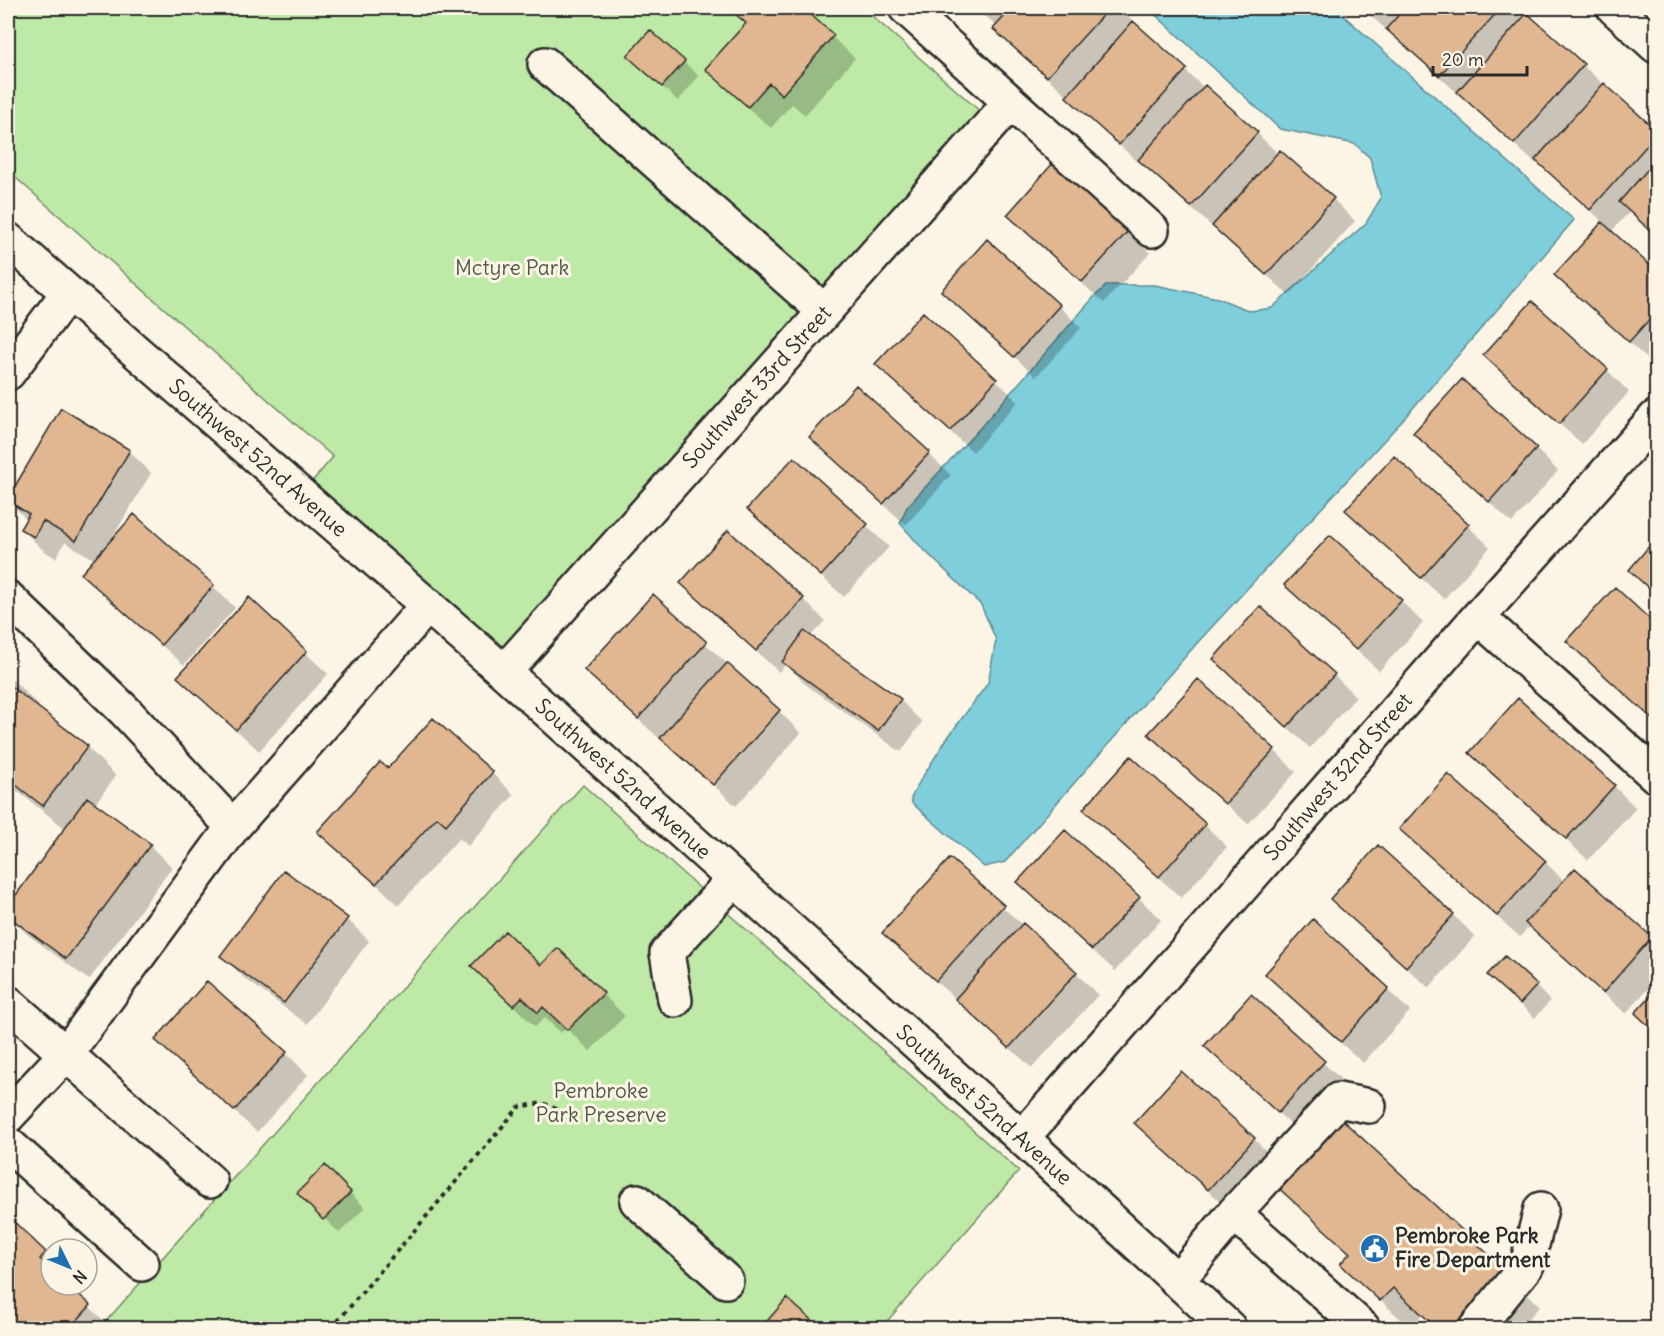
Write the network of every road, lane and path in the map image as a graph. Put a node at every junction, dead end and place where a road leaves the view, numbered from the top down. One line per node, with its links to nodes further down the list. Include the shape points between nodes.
1 (906, 8): 5 (street)
2 (1614, 8): 3 (street)
3 (1656, 46)
4 (545, 64): 9 (street)
5 (1010, 103): 6 (street); 9 (street, Southwest 33rd Street)
6 (1152, 230)
7 (8, 240): 8 (street, Southwest 52nd Avenue)
8 (68, 293): 10 (street); 13 (street, Southwest 52nd Avenue)
9 (824, 311): 15 (street, Southwest 33rd Street)
10 (8, 373)
11 (1656, 417): 14 (street, Southwest 32nd Street)
12 (8, 598): 17 (street, via 125,711)
13 (428, 605): 15 (street, Southwest 52nd Avenue); 17 (street)
14 (1478, 617): 16 (street); 25 (street, Southwest 32nd Street)
15 (504, 672): 18 (street, Southwest 52nd Avenue)
16 (1656, 776)
17 (233, 827): 21 (street)
18 (734, 879): 19 (street, via 667,953); 25 (street, Southwest 52nd Avenue)
19 (675, 1000)
20 (8, 1003): 21 (street)
21 (66, 1054): 23 (street); 27 (street)
22 (1369, 1106): 30 (street, via 1338,1100)
23 (8, 1116)
24 (574, 1117): 34 (path, via 543,1103 519,1107)
25 (1022, 1138): 33 (street, Southwest 52nd Avenue)
26 (8, 1144): 31 (street)
27 (210, 1181)
28 (637, 1201): 32 (street)
29 (1541, 1209): 37 (street, via 1527,1265)
30 (1234, 1213): 33 (street); 36 (street)
31 (141, 1264)
32 (726, 1281)
33 (1177, 1281): 35 (street, Southwest 52nd Avenue)
34 (332, 1329)
35 (1229, 1329)
36 (1363, 1329)
37 (1476, 1329)

